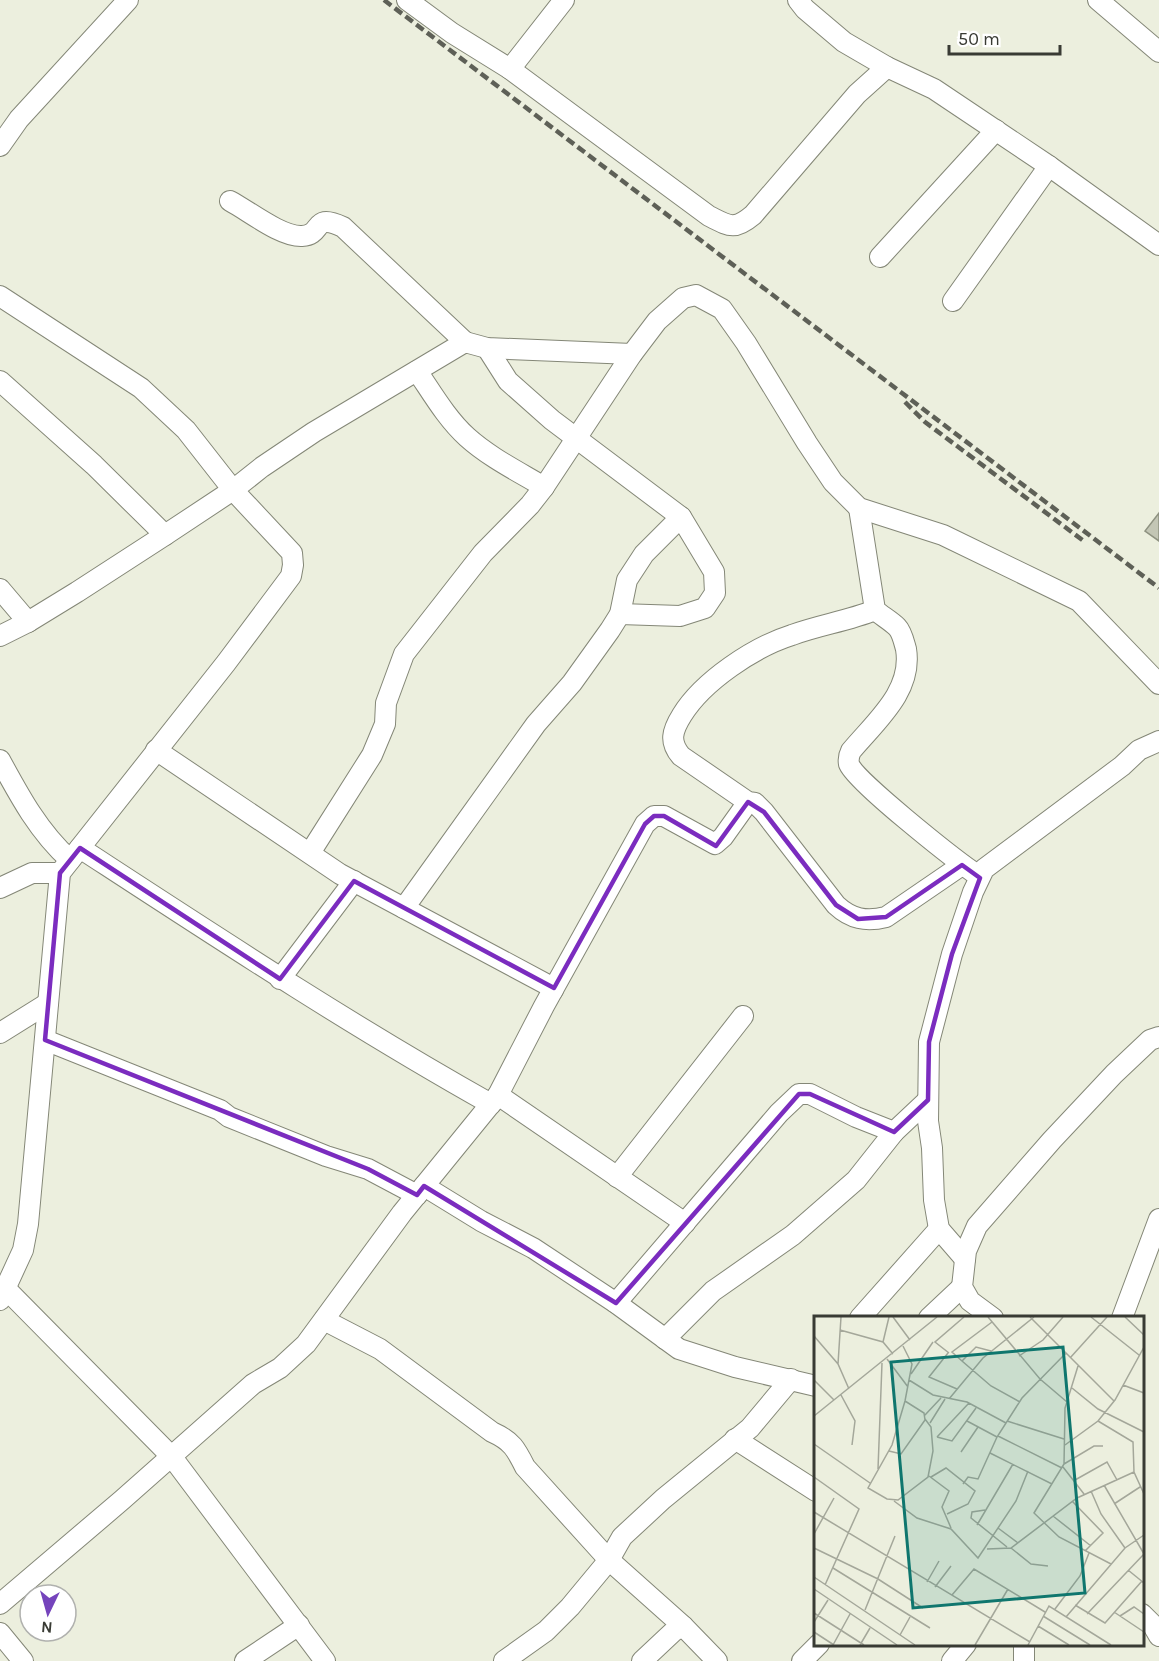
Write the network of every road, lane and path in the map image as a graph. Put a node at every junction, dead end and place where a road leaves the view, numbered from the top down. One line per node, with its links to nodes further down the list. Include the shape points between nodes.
1 (128, 0): 10 (street, via 26,111)
2 (407, 0): 8 (street)
3 (564, 0): 8 (street)
4 (798, 0): 7 (street, via 844,42)
5 (1098, 0): 6 (street)
6 (1159, 52)
7 (887, 67): 8 (street, via 857,94 753,215 742,225 732,226 709,216); 9 (street, via 934,89)
8 (510, 69)
9 (996, 130): 11 (street); 14 (street)
10 (0, 146)
11 (1049, 166): 13 (street); 16 (street)
12 (230, 201): 17 (street, via 289,234 304,236 330,221 343,227)
13 (1159, 245)
14 (880, 256)
15 (0, 296): 24 (street, via 141,388 186,430)
16 (953, 301)
17 (465, 342): 18 (street); 20 (street)
18 (487, 348): 19 (street); 22 (street, via 508,381)
19 (632, 354): 22 (street); 25 (street, via 657,321 683,298 696,295 722,309 833,482)
20 (417, 371): 23 (street, via 467,437); 24 (street, via 282,453)
21 (0, 381): 27 (street)
22 (577, 438): 23 (street); 26 (street)
23 (544, 488): 38 (street, via 483,553 404,654 386,703 385,724 372,755)
24 (233, 490): 27 (street); 35 (street, via 292,553 291,576)
25 (859, 508): 29 (street); 33 (street, via 943,536 1079,601)
26 (681, 518): 30 (street, via 644,554 627,580); 30 (street, via 714,572 715,593 705,608 680,616)
27 (165, 535): 31 (street)
28 (0, 589): 31 (street)
29 (875, 610): 37 (street, via 775,642 731,667 687,707 673,734 674,748); 40 (street, via 899,629 908,661 896,698 851,750 849,764 867,786)
30 (620, 614): 44 (street)
31 (28, 622): 32 (street)
32 (0, 636)
33 (1159, 684)
34 (1159, 741): 41 (street, via 1139,750 1007,850 984,869)
35 (156, 750): 38 (street); 39 (street)
36 (0, 762): 39 (street, via 28,812)
37 (748, 802): 40 (street, via 764,812 836,905 858,919 886,917); 46 (street, via 715,844 664,816 654,816 645,824)
38 (310, 853): 42 (street)
39 (70, 860): 43 (street); 45 (street); 47 (street)
40 (962, 865): 41 (street)
41 (980, 878): 53 (street, via 952,954 929,1042)
42 (354, 881): 44 (street); 45 (street)
43 (0, 888)
44 (404, 908): 46 (street)
45 (280, 979): 52 (street, via 400,1053)
46 (553, 990): 52 (street)
47 (48, 1003): 49 (street); 51 (street)
48 (743, 1016): 55 (street)
49 (0, 1033)
50 (1159, 1037): 60 (street, via 1150,1040 1114,1074 1052,1140 977,1226)
51 (45, 1040): 56 (street); 62 (street, via 28,1224 23,1250)
52 (494, 1100): 55 (street); 56 (street)
53 (928, 1100): 54 (street); 59 (street)
54 (894, 1132): 58 (street, via 810,1094 799,1094); 69 (street, via 856,1180 793,1235 713,1291)
55 (618, 1177): 58 (street)
56 (421, 1191): 63 (street, via 533,1248); 68 (street)
57 (1159, 1219): 67 (street)
58 (685, 1223): 63 (street)
59 (939, 1229): 60 (street); 64 (street)
60 (965, 1259): 61 (street)
61 (962, 1287): 65 (street); 66 (street, via 970,1300)
62 (3, 1294): 73 (street)
63 (616, 1303): 69 (street)
64 (861, 1316)
65 (930, 1316)
66 (992, 1316)
67 (1122, 1316)
68 (324, 1320): 73 (street, via 294,1357 253,1384); 75 (street, via 380,1349 505,1438 525,1467)
69 (665, 1339): 70 (street, via 679,1349 735,1367)
70 (791, 1379): 71 (street); 72 (street, via 750,1428)
71 (814, 1385)
72 (735, 1439): 74 (street); 75 (street, via 622,1537)
73 (172, 1457): 76 (street); 78 (street)
74 (814, 1490)
75 (609, 1560): 79 (street); 87 (street, via 546,1631)
76 (0, 1604)
77 (1144, 1615): 81 (street)
78 (299, 1625): 85 (street); 86 (street)
79 (683, 1626): 88 (street); 89 (street)
80 (0, 1633): 84 (street)
81 (1159, 1636)
82 (817, 1646): 90 (street)
83 (964, 1646): 91 (street)
84 (23, 1661)
85 (245, 1661)
86 (325, 1661)
87 (504, 1661)
88 (642, 1661)
89 (717, 1661)
90 (802, 1661)
91 (952, 1661)

